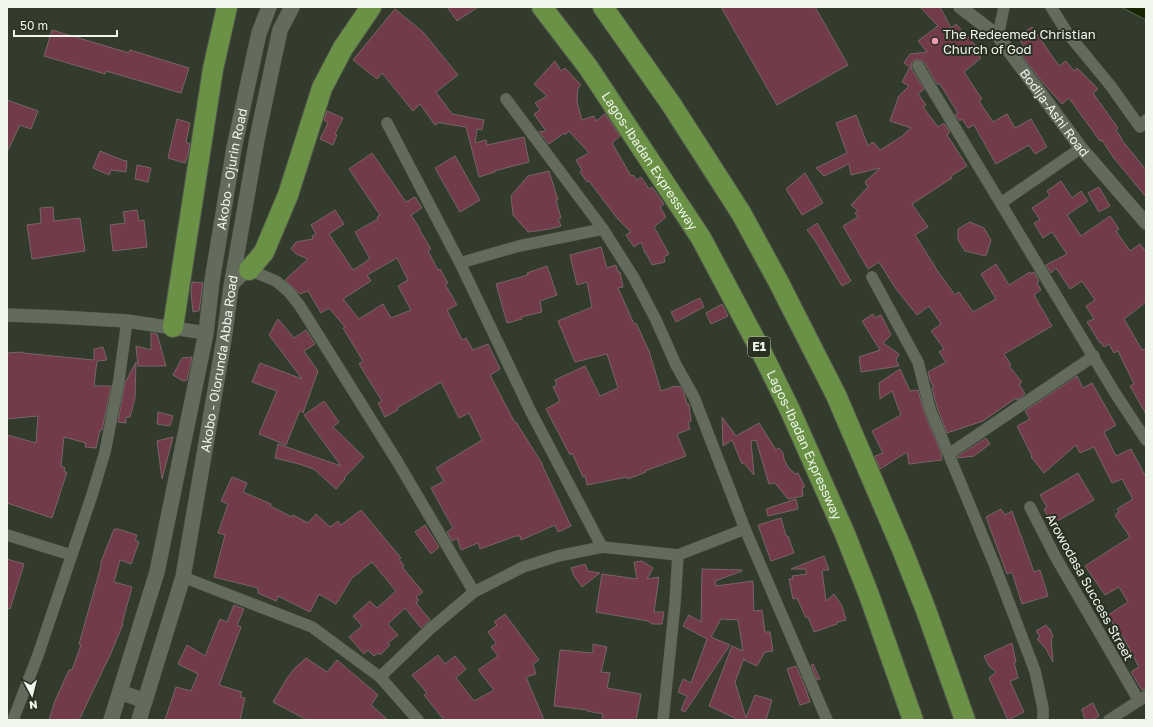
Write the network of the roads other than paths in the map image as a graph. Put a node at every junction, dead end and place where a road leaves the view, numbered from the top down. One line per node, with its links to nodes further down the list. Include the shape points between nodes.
1 (227, 7): 25 (highway, via 213,69)
2 (269, 7): 26 (main road, Akobo - Ojurin Road, via 259,33 234,148)
3 (292, 7): 22 (main road, Akobo - Olorunda Abba Road, via 280,30)
4 (371, 7): 20 (highway, via 343,48 322,88 288,195 264,252)
5 (542, 7): 48 (highway, Lagos-Ibadan Expressway / E1, via 592,73 701,238 761,351 845,534)
6 (603, 7): 49 (highway, via 671,104 741,212 836,395 926,610)
7 (960, 7): 10 (street, Bodija-Ashi Road)
8 (1004, 7): 10 (street)
9 (1051, 7): 13 (street, via 1068,34 1140,127)
10 (998, 36): 15 (street, Bodija-Ashi Road)
11 (918, 66): 16 (street)
12 (506, 99): 18 (street)
13 (1146, 120)
14 (387, 123): 19 (street)
15 (1081, 148): 16 (street); 17 (street, Bodija-Ashi Road)
16 (1001, 203): 27 (street)
17 (1146, 222)
18 (604, 229): 19 (street, via 519,246); 31 (street, via 634,278 694,397)
19 (460, 263): 33 (street, via 531,412)
20 (249, 270): 22 (street); 37 (street, via 276,281 300,306 397,460)
21 (872, 277): 29 (street, via 918,362 930,409)
22 (231, 287): 36 (main road, Akobo - Olorunda Abba Road)
23 (7, 315): 24 (street)
24 (127, 321): 25 (street); 34 (street, via 120,380 106,445)
25 (173, 327): 26 (street)
26 (206, 333): 39 (main road, Akobo - Olorunda Abba Road, via 157,572)
27 (1094, 356): 28 (street); 29 (street)
28 (1146, 440)
29 (949, 454): 50 (street, via 1034,670 1043,708)
30 (1030, 507): 40 (street, Arowodasa Success Street, via 1055,556)
31 (745, 529): 35 (street); 47 (street)
32 (7, 535): 34 (street)
33 (602, 547): 35 (street); 37 (street, via 534,563)
34 (71, 555): 42 (street, via 38,655)
35 (678, 555): 46 (street)
36 (183, 577): 38 (street, via 312,626); 41 (main road, Akobo - Olorunda Abba Road)
37 (474, 592): 38 (street, via 430,629)
38 (380, 677): 45 (street)
39 (120, 692): 41 (main road); 43 (main road, Akobo - Olorunda Abba Road)
40 (1142, 698): 51 (street)
41 (145, 700): 44 (main road, Akobo - Olorunda Abba Road)
42 (13, 720)
43 (111, 720)
44 (139, 720)
45 (418, 720)
46 (663, 720)
47 (826, 720)
48 (913, 720)
49 (965, 720)
50 (1043, 720)
51 (1109, 720)

